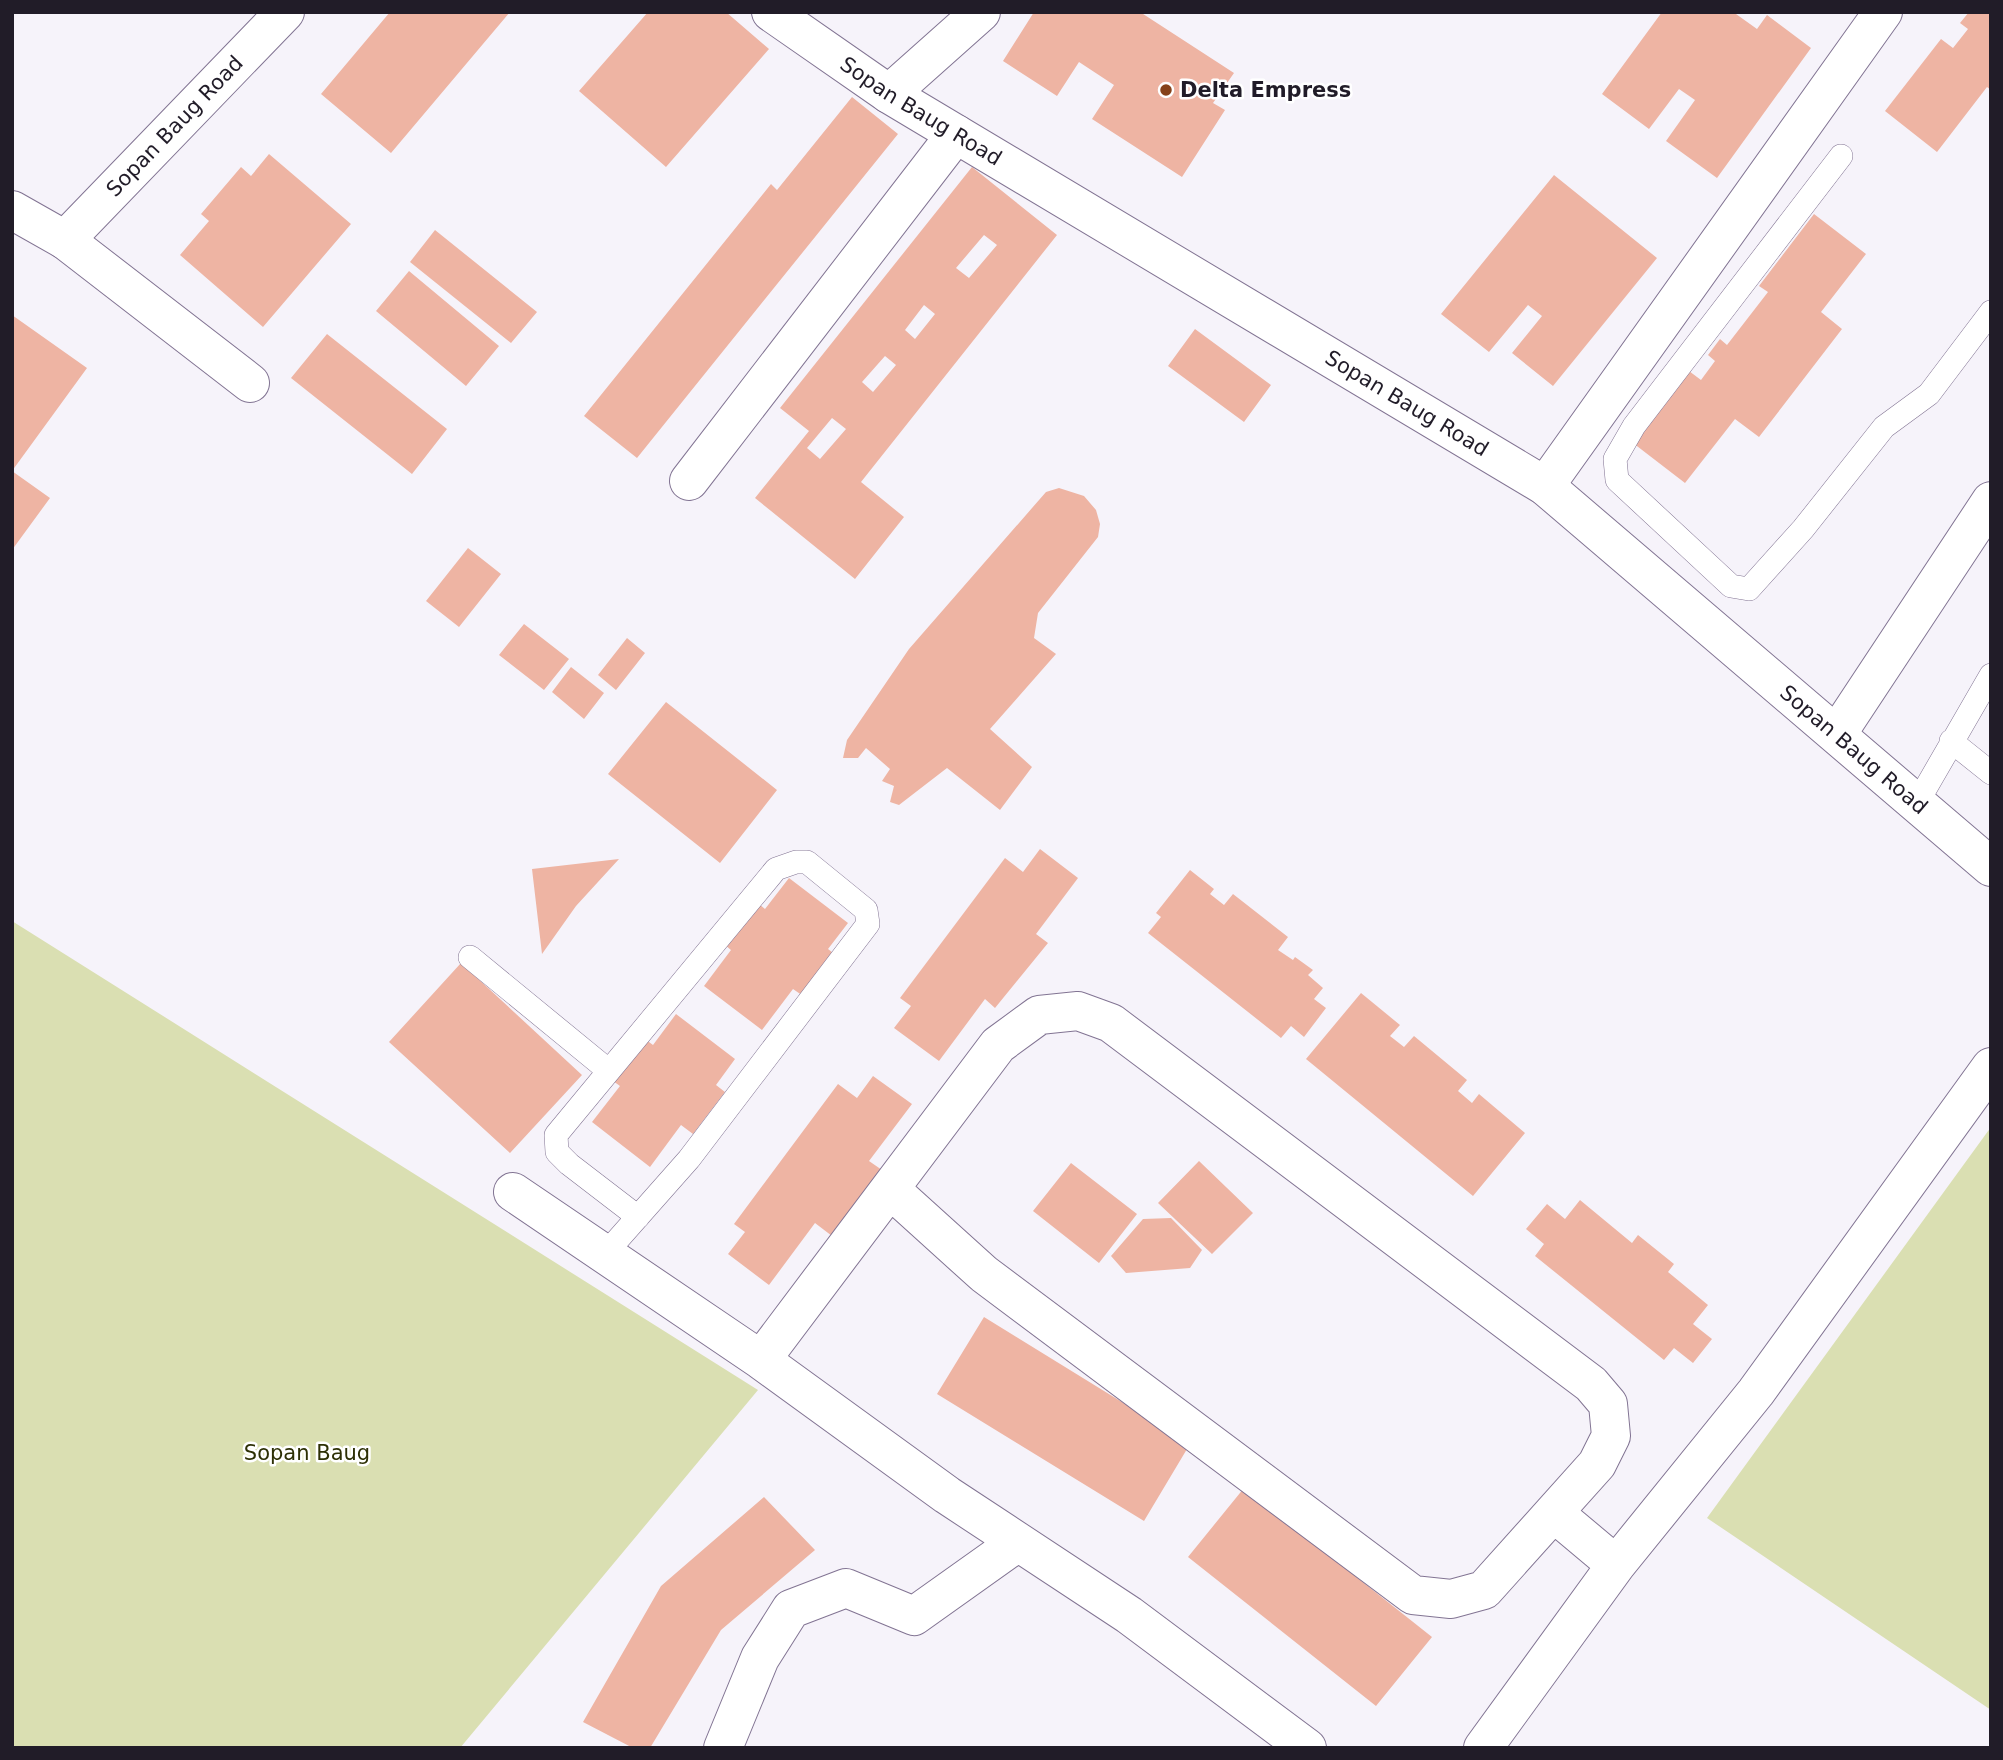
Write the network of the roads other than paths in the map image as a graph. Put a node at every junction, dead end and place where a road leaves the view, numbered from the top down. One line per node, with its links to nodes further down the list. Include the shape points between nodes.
1 (285, 12): 9 (street, Sopan Baug Road)
2 (771, 12): 5 (street, Sopan Baug Road)
3 (981, 12): 5 (street)
4 (1883, 12): 13 (street)
5 (889, 94): 6 (street, Sopan Baug Road)
6 (956, 134): 12 (street); 13 (street, Sopan Baug Road)
7 (1841, 156): 10 (lane, via 1634,426 1615,459 1617,480 1731,586 1749,590 1884,427 1929,394)
8 (12, 210): 9 (street)
9 (65, 240): 11 (street)
10 (1991, 312)
11 (250, 383)
12 (690, 481)
13 (1545, 486): 16 (street, Sopan Baug Road)
14 (1991, 501): 16 (street)
15 (1991, 675): 17 (lane)
16 (1837, 734): 19 (street, Sopan Baug Road)
17 (1951, 741): 18 (lane); 19 (lane)
18 (1991, 773)
19 (1917, 803): 20 (street, Sopan Baug Road)
20 (1991, 867)
21 (470, 957): 23 (lane)
22 (1991, 1067): 31 (street, via 1756,1392)
23 (609, 1071): 26 (lane, via 556,1135 557,1152); 26 (lane, via 776,869 807,862 866,910 868,923 689,1159)
24 (890, 1189): 28 (street); 29 (street, via 984,1274 1413,1595 1451,1599 1484,1590); 29 (street, via 998,1045 1039,1015 1078,1012 1111,1023 1591,1384 1608,1404 1611,1436 1597,1464)
25 (513, 1192): 27 (street)
26 (638, 1217): 27 (lane)
27 (605, 1254): 28 (street)
28 (761, 1360): 30 (street)
29 (1554, 1513): 31 (street)
30 (1018, 1542): 32 (street, via 914,1616 846,1588 790,1609 760,1658); 33 (street, via 1129,1615)
31 (1616, 1565): 34 (street)
32 (723, 1748)
33 (1307, 1748)
34 (1483, 1748)

